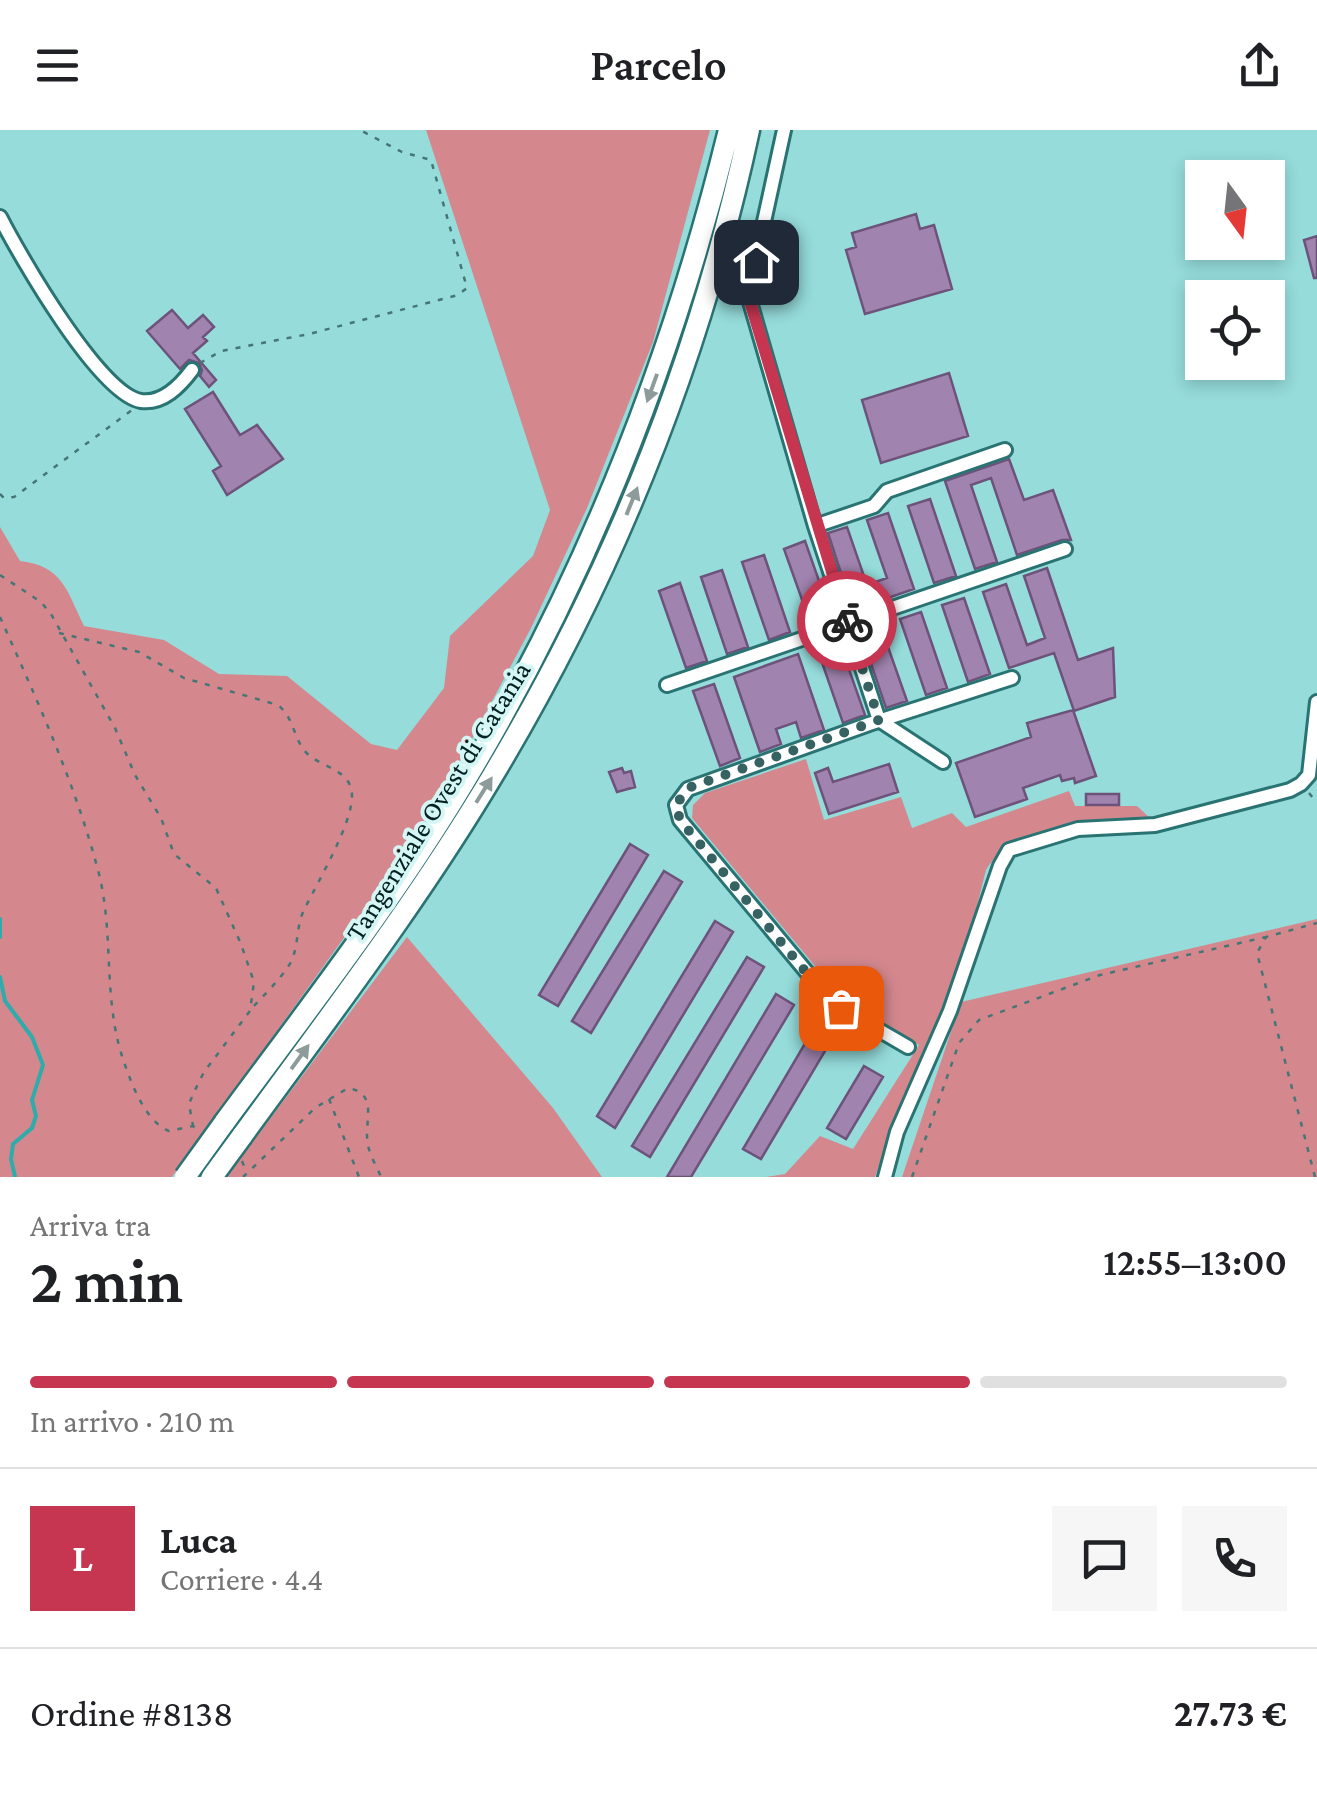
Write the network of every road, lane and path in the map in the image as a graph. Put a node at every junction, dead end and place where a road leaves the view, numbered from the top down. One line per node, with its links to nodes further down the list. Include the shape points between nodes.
1 (360, 130): 8 (path, via 431,160 467,288 337,327 221,350)
2 (718, 130): 7 (highway)
3 (729, 130): 7 (highway, Tangenziale Ovest di Catania)
4 (752, 130): 33 (highway, Tangenziale Ovest di Catania, one-way to 4, bridge, via 387,938 538,699 617,539 669,410 714,276)
5 (784, 130): 12 (street, via 748,295)
6 (0, 217): 9 (street, via 99,370)
7 (684, 296): 29 (highway, Tangenziale Ovest di Catania, one-way to 29, via 596,532 475,765 369,926)
8 (192, 370): 9 (street, via 166,396)
9 (140, 401): 11 (path, via 14,497)
10 (1005, 450): 12 (street, via 886,491 874,506)
11 (0, 494)
12 (816, 526): 16 (street)
13 (1065, 549): 16 (street)
14 (0, 575): 17 (path, via 41,602)
15 (0, 617): 28 (path, via 59,752 100,875 112,1021 122,1058 158,1126)
16 (848, 624): 19 (street); 21 (street)
17 (60, 633): 25 (path, via 115,728 174,854 216,888 254,982); 25 (path, via 139,652 184,678 278,705 288,712 303,749 349,784 349,810 304,911 290,962)
18 (1012, 678): 21 (street)
19 (667, 685)
20 (1317, 702): 37 (street, via 1309,775 1290,790 1156,825 1078,829 1009,850)
21 (879, 720): 22 (street); 26 (street, via 688,788 676,805 680,820 824,994)
22 (943, 762)
23 (1317, 923): 24 (path)
24 (1266, 938): 38 (path, via 1100,975 979,1020 959,1043); 39 (path, via 1257,953)
25 (250, 1010): 28 (path, via 204,1072 189,1104)
26 (908, 1047)
27 (329, 1098): 31 (path); 35 (path); 36 (path, via 348,1088 366,1096 368,1146)
28 (193, 1126): 29 (path)
29 (217, 1130): 32 (highway, Tangenziale Ovest di Catania, bridge)
30 (241, 1159): 31 (path)
31 (246, 1171): 34 (path)
32 (185, 1177)
33 (212, 1177)
34 (242, 1177)
35 (359, 1177)
36 (381, 1177)
37 (885, 1177)
38 (912, 1177)
39 (1316, 1177)

